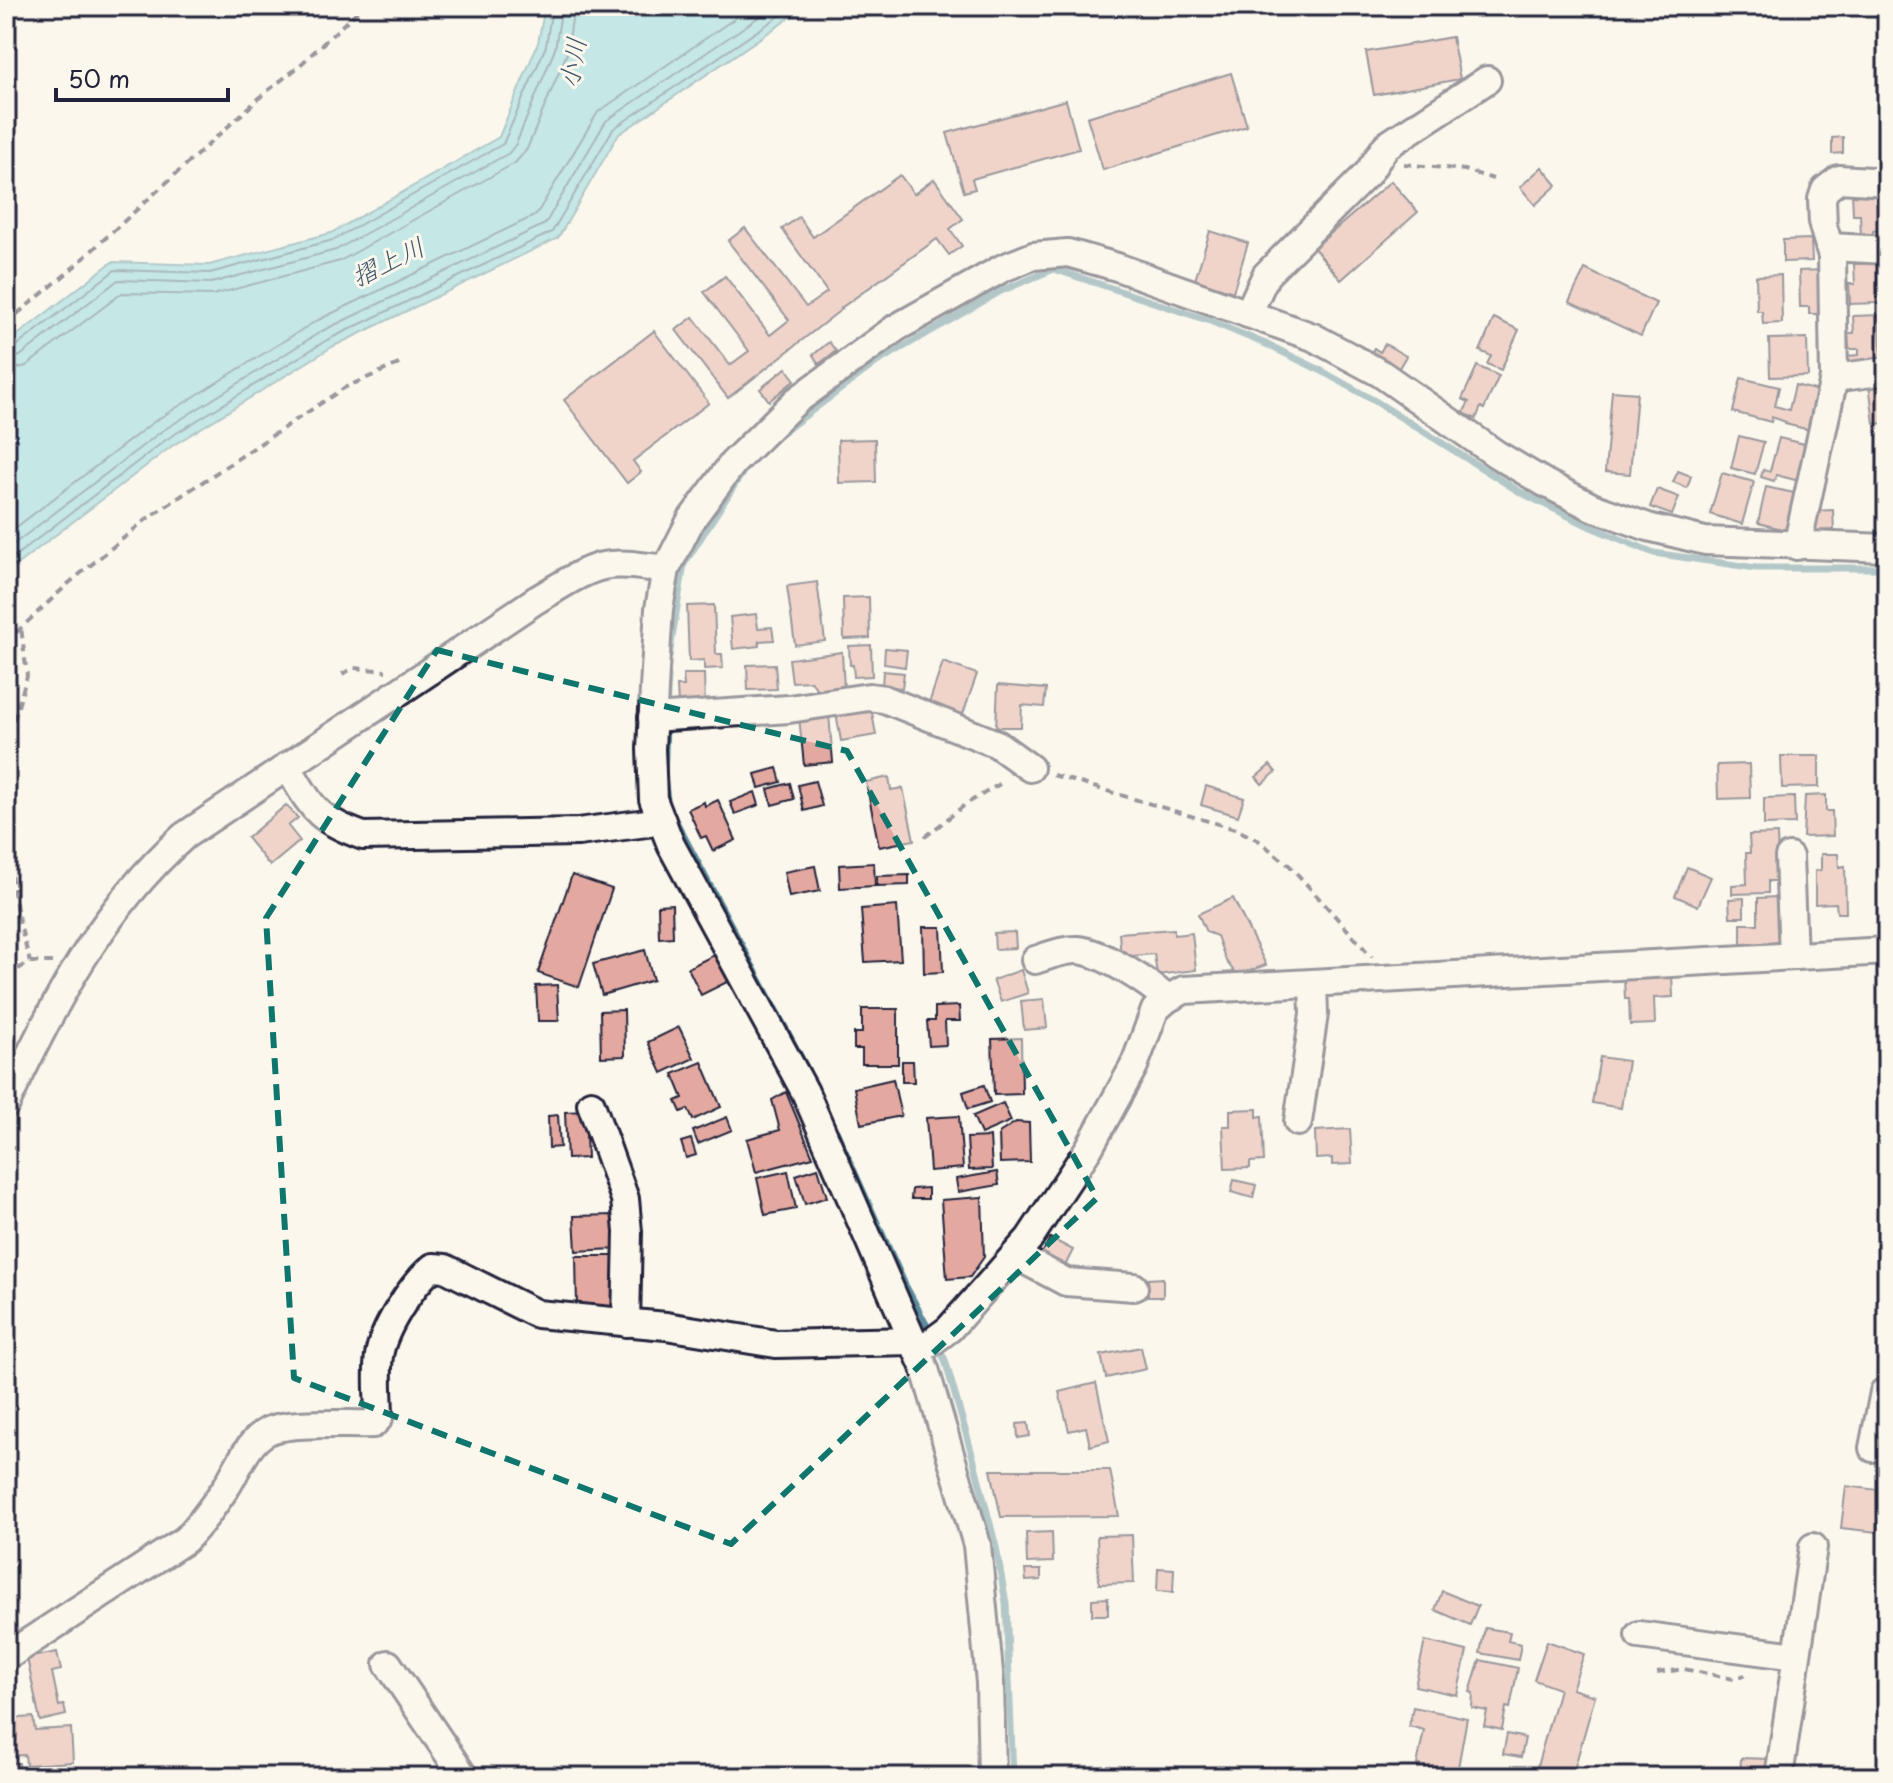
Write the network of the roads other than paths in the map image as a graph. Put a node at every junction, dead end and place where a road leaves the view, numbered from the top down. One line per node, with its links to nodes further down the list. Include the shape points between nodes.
1 (1487, 80): 5 (street, via 1386,146 1368,173 1266,275)
2 (1887, 182): 3 (street, via 1839,179 1825,190 1823,226)
3 (1830, 247): 4 (street); 7 (street)
4 (1887, 250)
5 (1248, 314): 8 (street, via 1313,337 1380,373 1496,454 1592,507 1705,541); 10 (street, via 1068,253 1033,256 1003,268 896,328 796,401 733,463 691,520)
6 (1887, 371): 7 (street)
7 (1834, 378): 8 (street)
8 (1797, 546): 9 (street)
9 (1887, 548)
10 (666, 569): 11 (street, via 659,609); 12 (street, via 602,566 576,578)
11 (661, 718): 13 (street, via 884,699 997,744); 14 (street, via 653,799)
12 (287, 766): 14 (street, via 315,811 363,836 578,832); 21 (street, via 184,836 121,900 38,1036)
13 (1030, 768)
14 (662, 821): 27 (street, via 805,1092)
15 (1789, 857): 17 (street)
16 (1887, 951): 17 (street)
17 (1793, 955): 19 (street)
18 (1035, 960): 20 (street, via 1069,950 1089,952)
19 (1313, 983): 20 (street, via 1184,990); 23 (street, via 1314,1014)
20 (1167, 999): 24 (street, via 1155,1010 1134,1066 1089,1148)
21 (6, 1104)
22 (591, 1104): 26 (street, via 625,1199)
23 (1298, 1122)
24 (1015, 1255): 25 (street, via 1066,1282); 27 (street, via 949,1329)
25 (1134, 1287)
26 (626, 1323): 27 (street, via 776,1344); 33 (street, via 537,1314 445,1268 433,1267 419,1278 379,1352 379,1418 373,1424 266,1432 185,1540)
27 (918, 1347): 36 (street, via 977,1545 990,1683)
28 (1887, 1393): 29 (street)
29 (1873, 1448)
30 (1813, 1547): 32 (street)
31 (1639, 1635): 32 (street)
32 (1796, 1656): 37 (street)
33 (6, 1657)
34 (388, 1664): 35 (street)
35 (464, 1777)
36 (992, 1777)
37 (1779, 1777)

